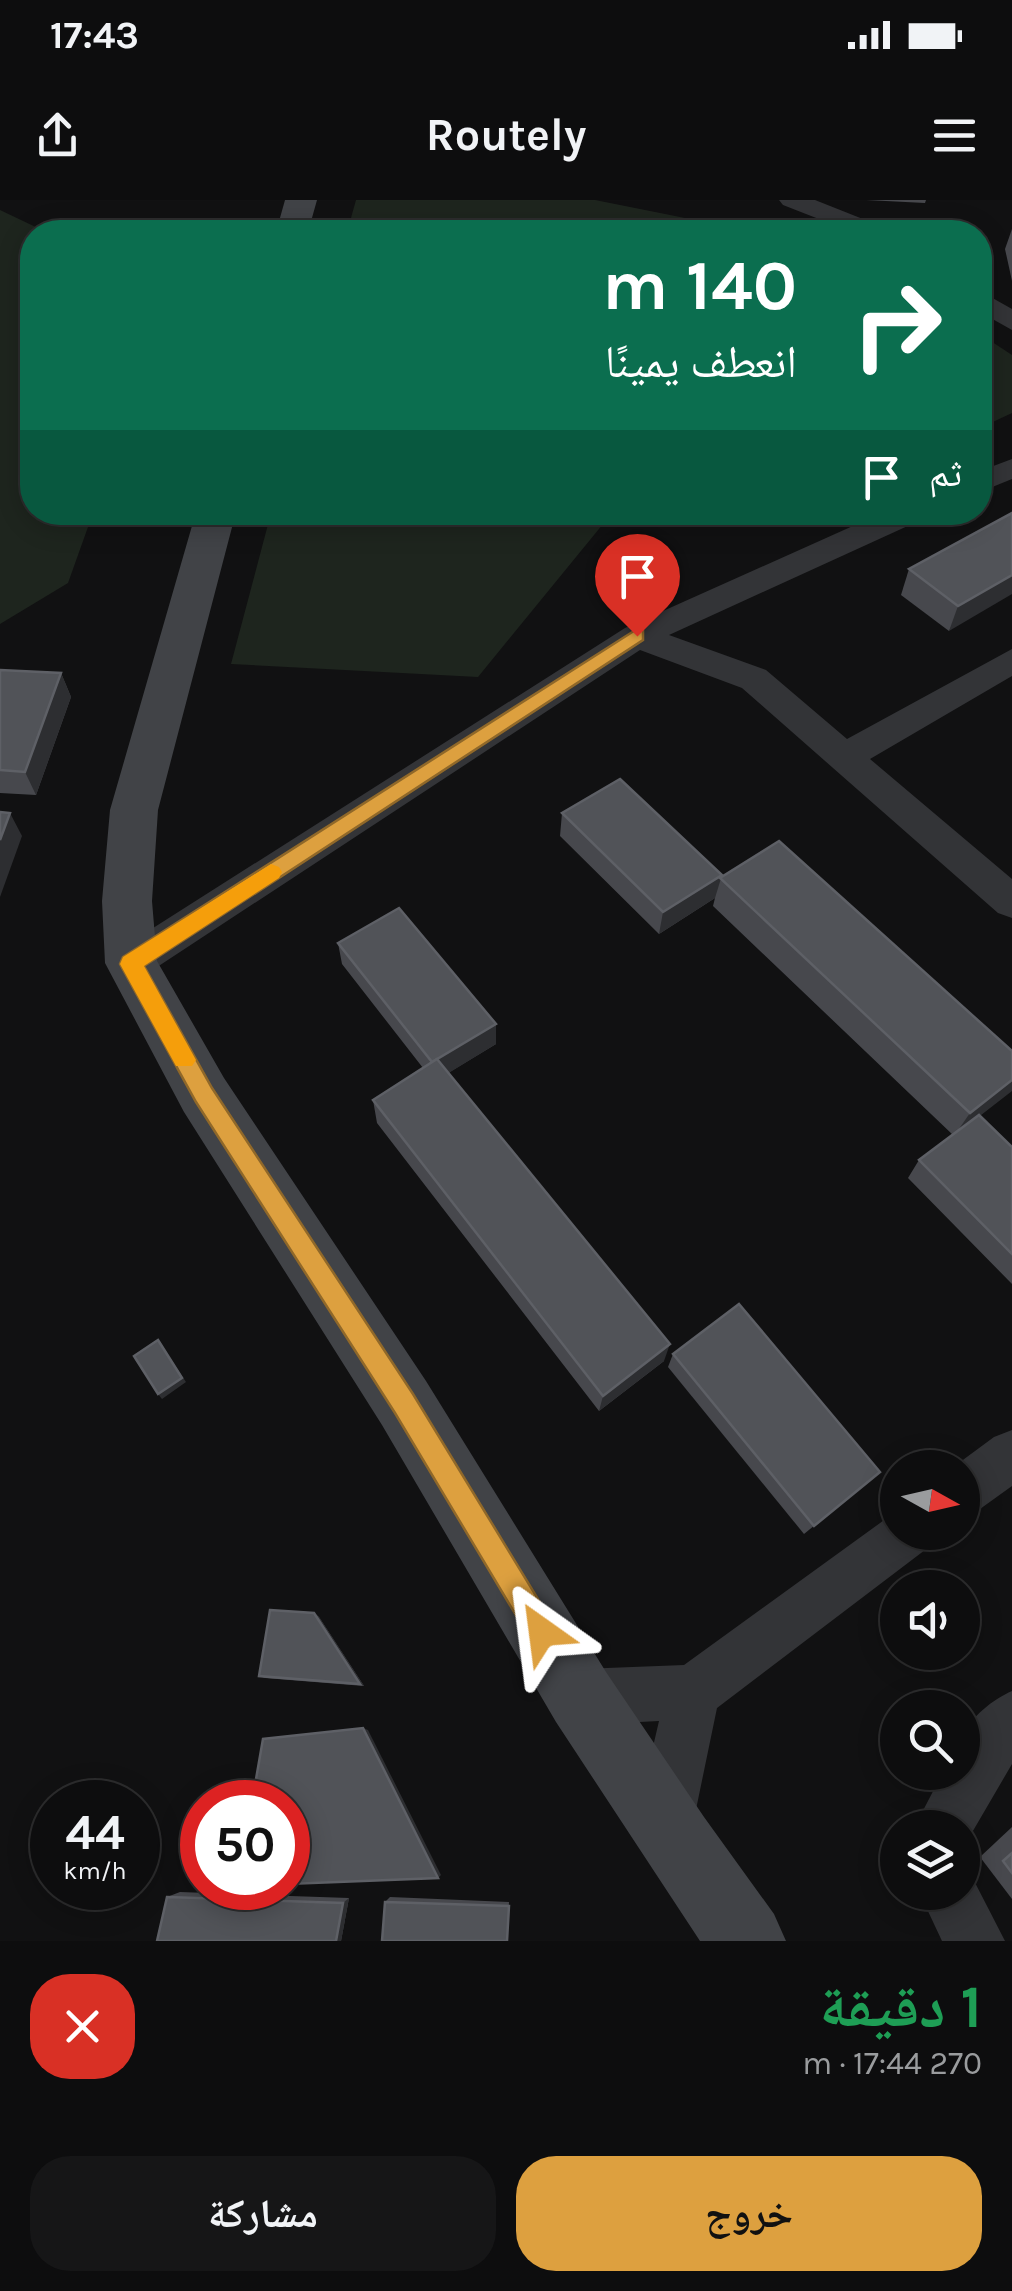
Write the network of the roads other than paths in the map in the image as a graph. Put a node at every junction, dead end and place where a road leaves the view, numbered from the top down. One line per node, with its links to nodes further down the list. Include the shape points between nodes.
1 (792, 200): 2 (street)
2 (843, 220)
3 (213, 525): 9 (main road, via 134,810 127,900)
4 (883, 525): 5 (street)
5 (637, 636): 7 (street, via 754,679); 9 (street)
6 (1012, 661): 7 (street)
7 (844, 757): 8 (street)
8 (1012, 902)
9 (131, 964): 14 (main road, via 204,1095 404,1404)
10 (1012, 1454): 11 (street)
11 (980, 1478)
12 (883, 1550): 13 (street)
13 (693, 1692): 14 (street); 17 (street)
14 (581, 1698): 17 (main road)
15 (1012, 1719): 16 (street)
16 (953, 1810)
17 (664, 1824): 19 (main road)
18 (958, 1910): 20 (street)
19 (747, 1941)
20 (974, 1941)

